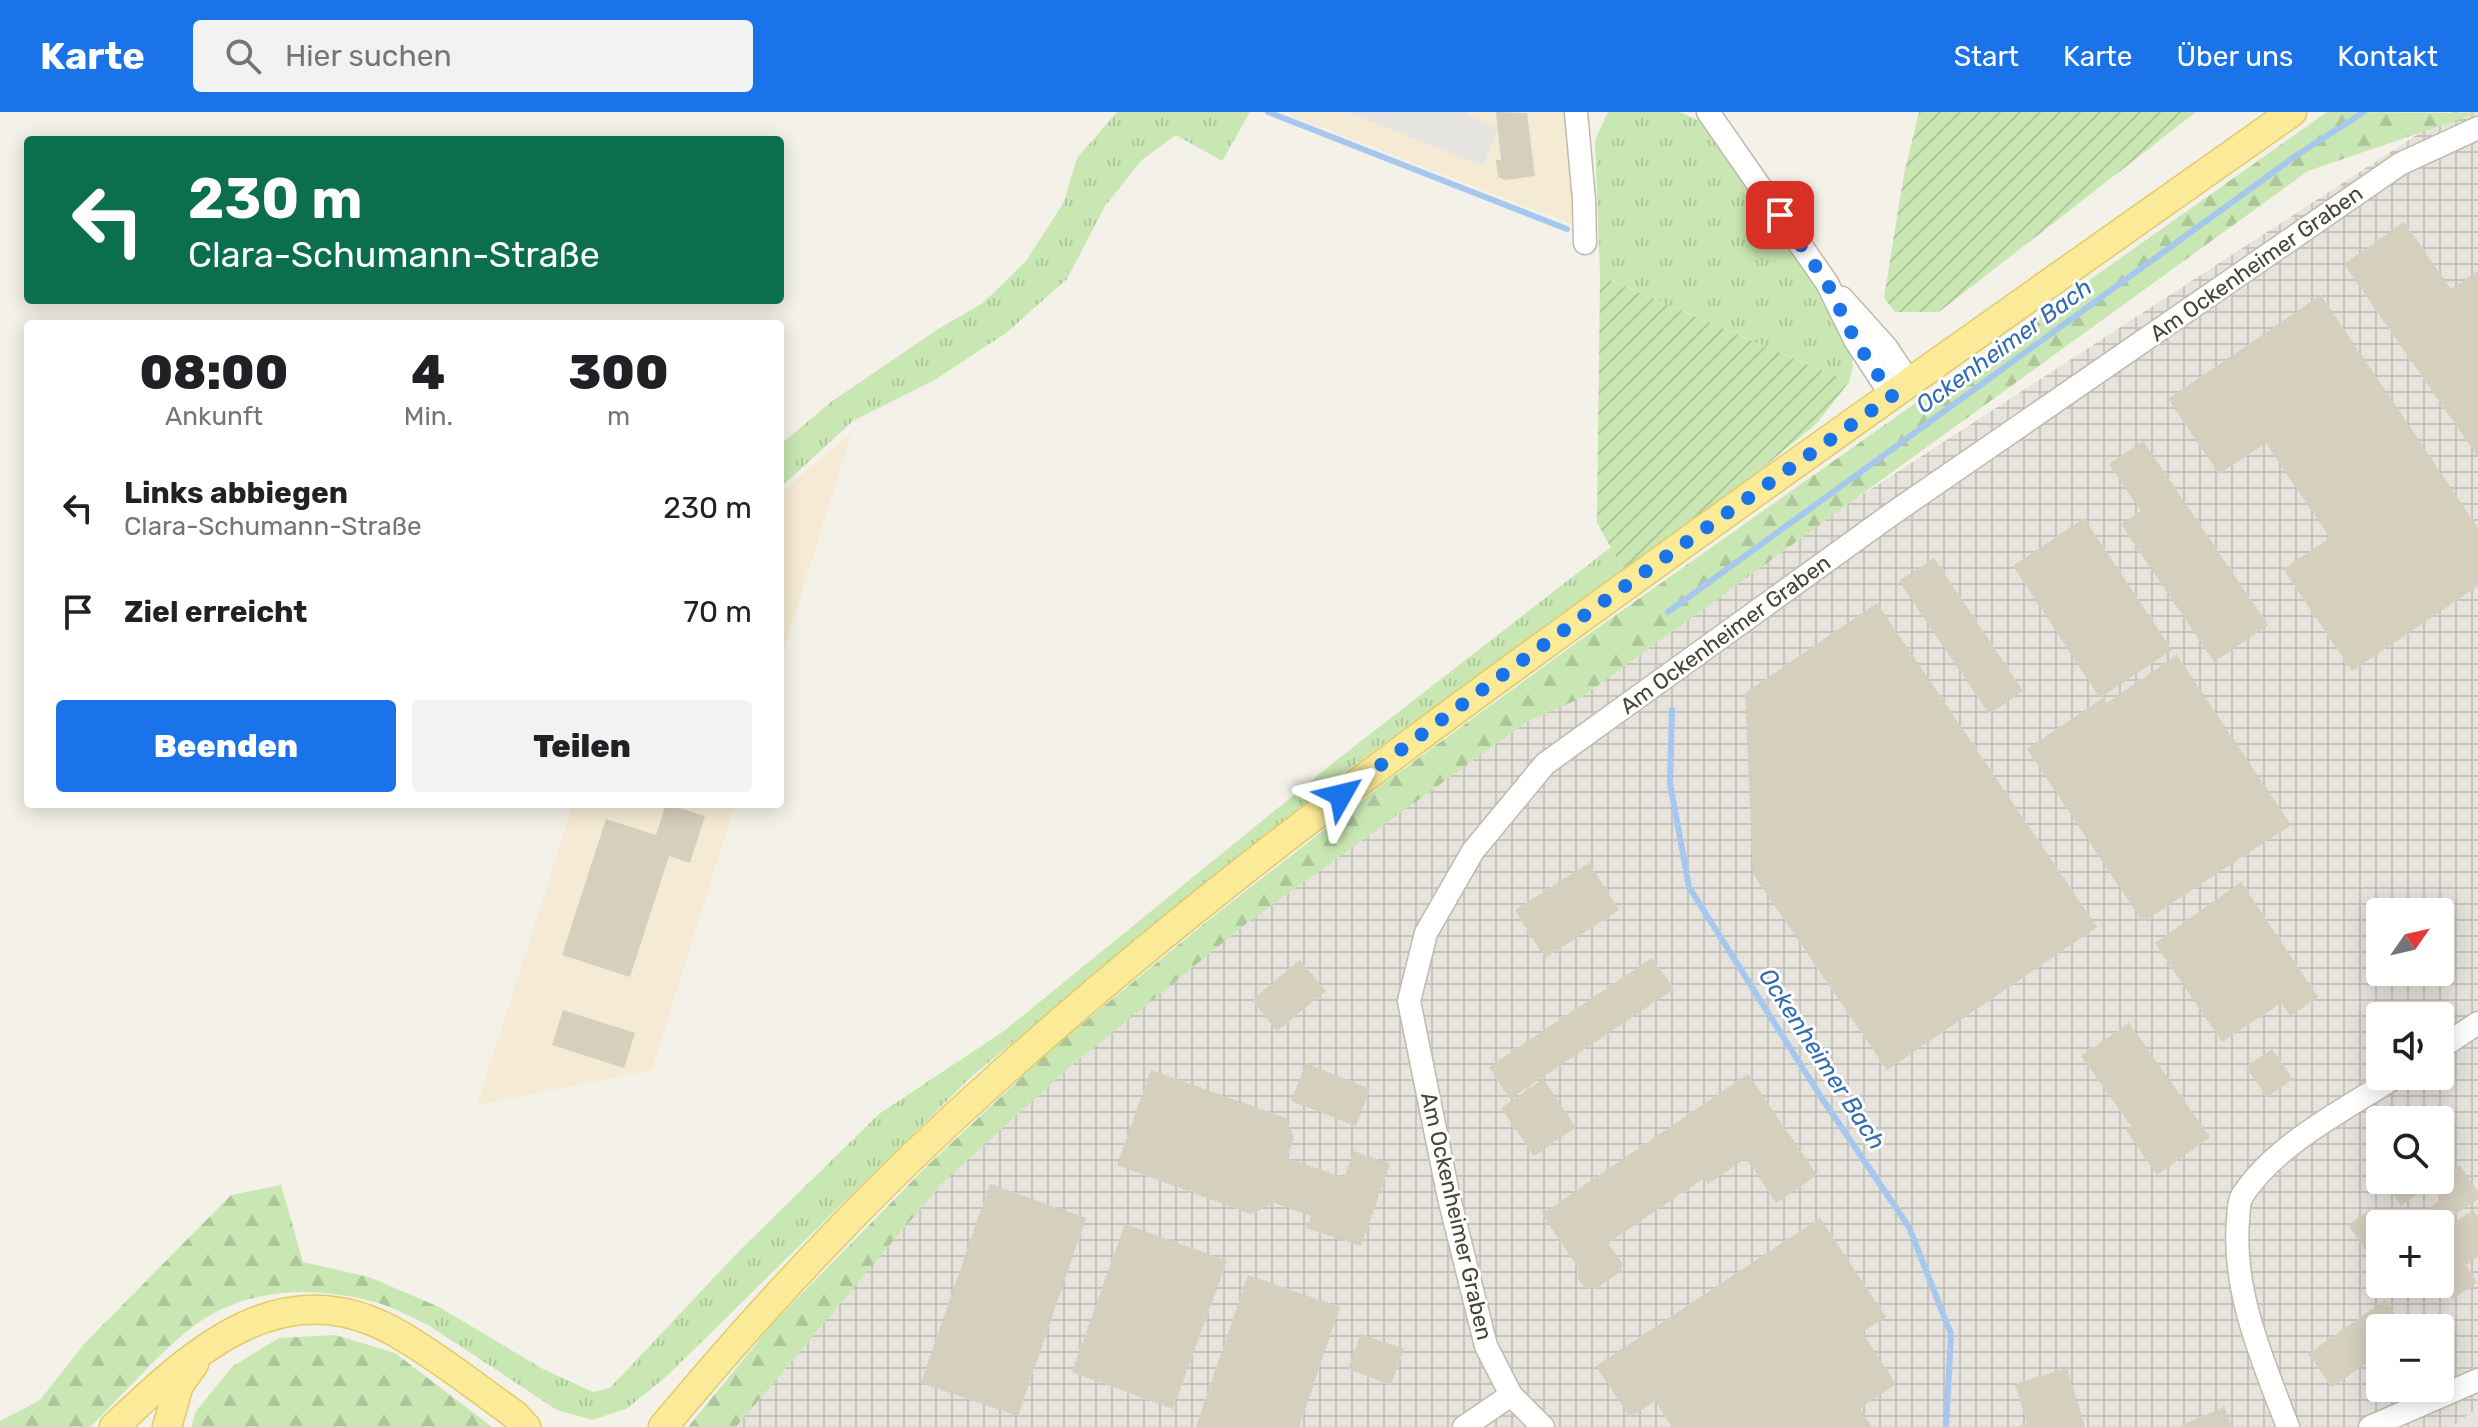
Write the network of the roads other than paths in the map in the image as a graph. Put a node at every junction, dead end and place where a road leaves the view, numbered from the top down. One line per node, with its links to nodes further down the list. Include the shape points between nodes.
1 (1576, 112): 5 (street)
2 (1708, 112): 6 (street, via 1827,283 1855,340)
3 (2292, 112): 6 (main road)
4 (2478, 128): 12 (street, Am Ockenheimer Graben, via 2400,164 1876,525 1545,764 1473,851 1426,933 1409,1001 1486,1346)
5 (1585, 243)
6 (1901, 389): 13 (main road, via 1423,732 1134,960 917,1154 795,1277)
7 (2478, 1023): 8 (street)
8 (2454, 1039)
9 (2376, 1090): 21 (street, via 2264,1167 2240,1199 2236,1245 2242,1294)
10 (207, 1347): 14 (main road, via 264,1317 345,1312 400,1334); 15 (main road); 16 (main road, via 179,1385)
11 (2478, 1380): 22 (street)
12 (1511, 1395): 19 (street); 20 (street, Am Ockenheimer Graben)
13 (670, 1419): 18 (main road)
14 (520, 1421): 17 (main road)
15 (114, 1427)
16 (167, 1427)
17 (542, 1427)
18 (643, 1427)
19 (1464, 1427)
20 (1543, 1427)
21 (2288, 1427)
22 (2370, 1427)

